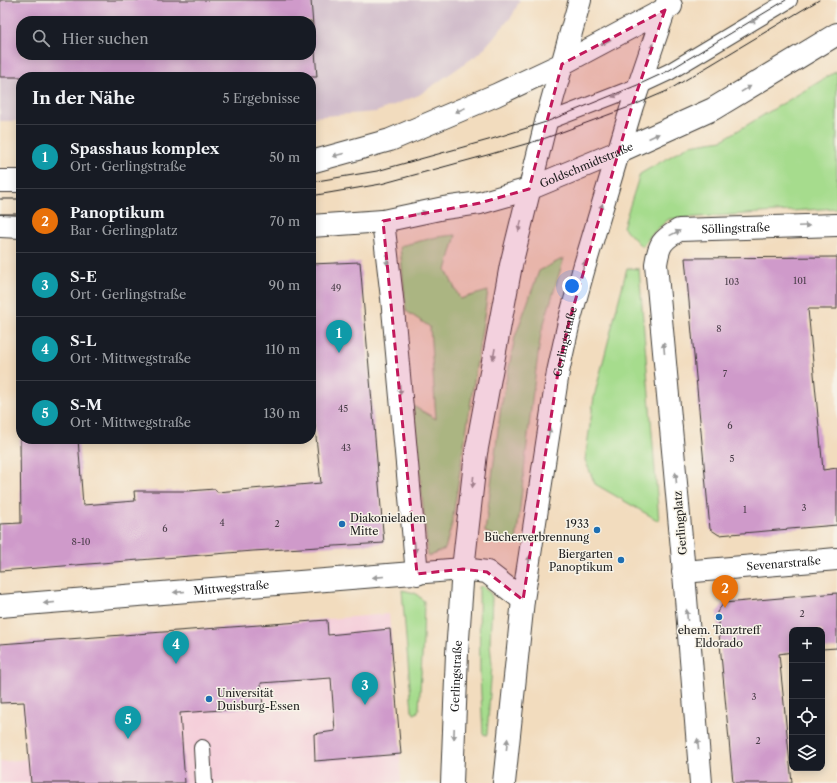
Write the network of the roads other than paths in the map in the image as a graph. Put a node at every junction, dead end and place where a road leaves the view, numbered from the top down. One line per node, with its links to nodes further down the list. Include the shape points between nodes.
1 (580, 0): 5 (main road, Gerlingstraße)
2 (789, 0): 6 (lane, one-way to 6, via 669,72)
3 (671, 3): 5 (main road, one-way to 5); 6 (main road, Gerlingstraße, one-way to 3)
4 (837, 34): 8 (main road, Goldschmidtstraße, one-way to 4, via 713,109)
5 (562, 64): 7 (main road, Gerlingstraße); 9 (main road, one-way to 9, via 390,140)
6 (639, 86): 7 (lane, one-way to 7); 8 (main road, Gerlingstraße)
7 (546, 122): 12 (main road, Gerlingstraße)
8 (618, 152): 12 (main road, Goldschmidtstraße); 23 (main road, Gerlingstraße, one-way to 8, via 569,322)
9 (316, 161)
10 (0, 181): 11 (main road)
11 (16, 181)
12 (529, 188): 13 (main road, Goldschmidtstraße, one-way to 12, via 480,203); 20 (main road, Gerlingstraße, one-way to 20, via 511,265 476,453)
13 (383, 221): 16 (main road, Goldschmidtstraße); 22 (main road, one-way to 22)
14 (837, 225): 18 (main road, Söllingstraße, one-way to 14, via 658,249 667,237 679,230)
15 (0, 226): 17 (main road)
16 (316, 226)
17 (16, 227)
18 (656, 264): 21 (main road, Gerlingplatz, one-way to 18)
19 (837, 559): 21 (main road, Sevenarstraße)
20 (463, 569): 22 (main road, Mittwegstraße); 23 (main road, via 487,572); 27 (main road, Gerlingstraße, one-way to 27)
21 (683, 572): 29 (main road, Gerlingplatz, one-way to 21)
22 (417, 574): 24 (main road, Mittwegstraße, one-way to 24)
23 (523, 600): 28 (main road, Gerlingstraße, one-way to 23)
24 (0, 606)
25 (202, 748): 26 (lane)
26 (204, 783)
27 (452, 783)
28 (504, 783)
29 (701, 783)

